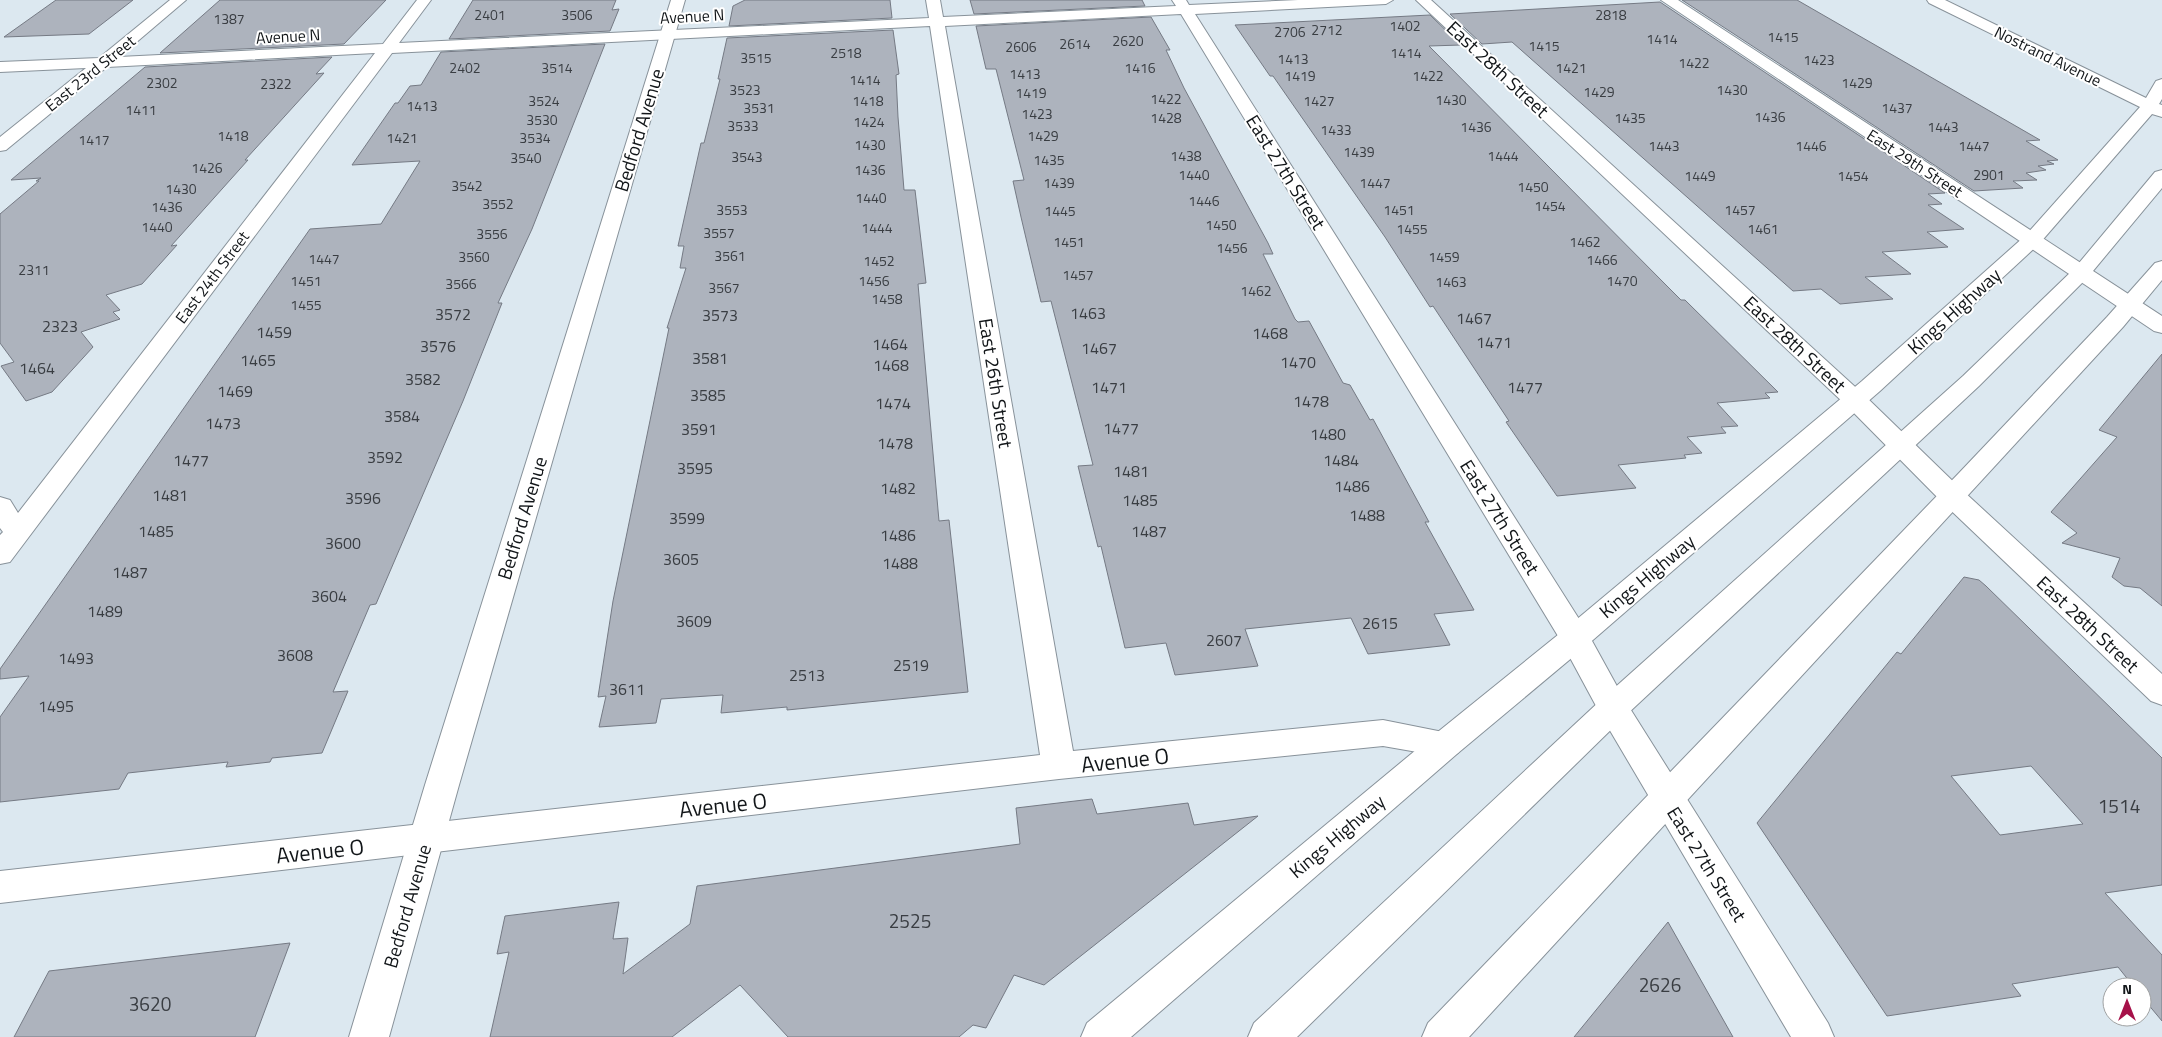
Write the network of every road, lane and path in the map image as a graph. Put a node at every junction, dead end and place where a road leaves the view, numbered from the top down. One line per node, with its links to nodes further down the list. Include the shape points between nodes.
1 (179, 0): 12 (street, East 23rd Street)
2 (424, 0): 11 (street, East 24th Street)
3 (678, 0): 10 (street, Bedford Avenue)
4 (1386, 0): 8 (street, Avenue N)
5 (1423, 0): 23 (street, East 28th Street)
6 (1668, 0): 18 (street, East 29th Street)
7 (1934, 0): 15 (street, Nostrand Avenue)
8 (1182, 5): 9 (street, Avenue N); 29 (street, East 27th Street)
9 (935, 11): 10 (street, Avenue N); 33 (street, East 26th Street)
10 (667, 35): 11 (street, Avenue N); 35 (street, Bedford Avenue)
11 (387, 49): 12 (street, Avenue N); 27 (street, East 24th Street)
12 (103, 62): 13 (street, Avenue N); 16 (street, East 23rd Street)
13 (0, 67)
14 (2162, 84): 15 (street, Kings Highway)
15 (2156, 109): 18 (street, Kings Highway)
16 (0, 146)
17 (2162, 176): 20 (street)
18 (2032, 240): 20 (street, East 29th Street); 23 (street, Kings Highway)
19 (2162, 267): 21 (street)
20 (2081, 273): 21 (street, East 29th Street); 24 (street, via 1971,381)
21 (2130, 305): 22 (street, East 29th Street); 25 (street)
22 (2162, 326)
23 (1855, 400): 24 (street, East 28th Street); 29 (street, Kings Highway)
24 (1900, 445): 25 (street, East 28th Street); 31 (street)
25 (1952, 496): 30 (street, East 28th Street); 34 (street)
26 (0, 506): 27 (street)
27 (17, 533): 28 (street, East 24th Street)
28 (0, 555)
29 (1574, 638): 31 (street, East 27th Street); 32 (street, Kings Highway)
30 (2162, 693)
31 (1613, 708): 34 (street, East 27th Street); 39 (street)
32 (1446, 744): 33 (street, Avenue O, via 1383,733); 38 (street, Kings Highway)
33 (1059, 766): 35 (street, Avenue O)
34 (1667, 799): 40 (street); 41 (street, East 27th Street)
35 (426, 839): 36 (street, Avenue O); 37 (street, Bedford Avenue)
36 (0, 887)
37 (369, 1037)
38 (1101, 1037)
39 (1268, 1037)
40 (1442, 1037)
41 (1814, 1037)

